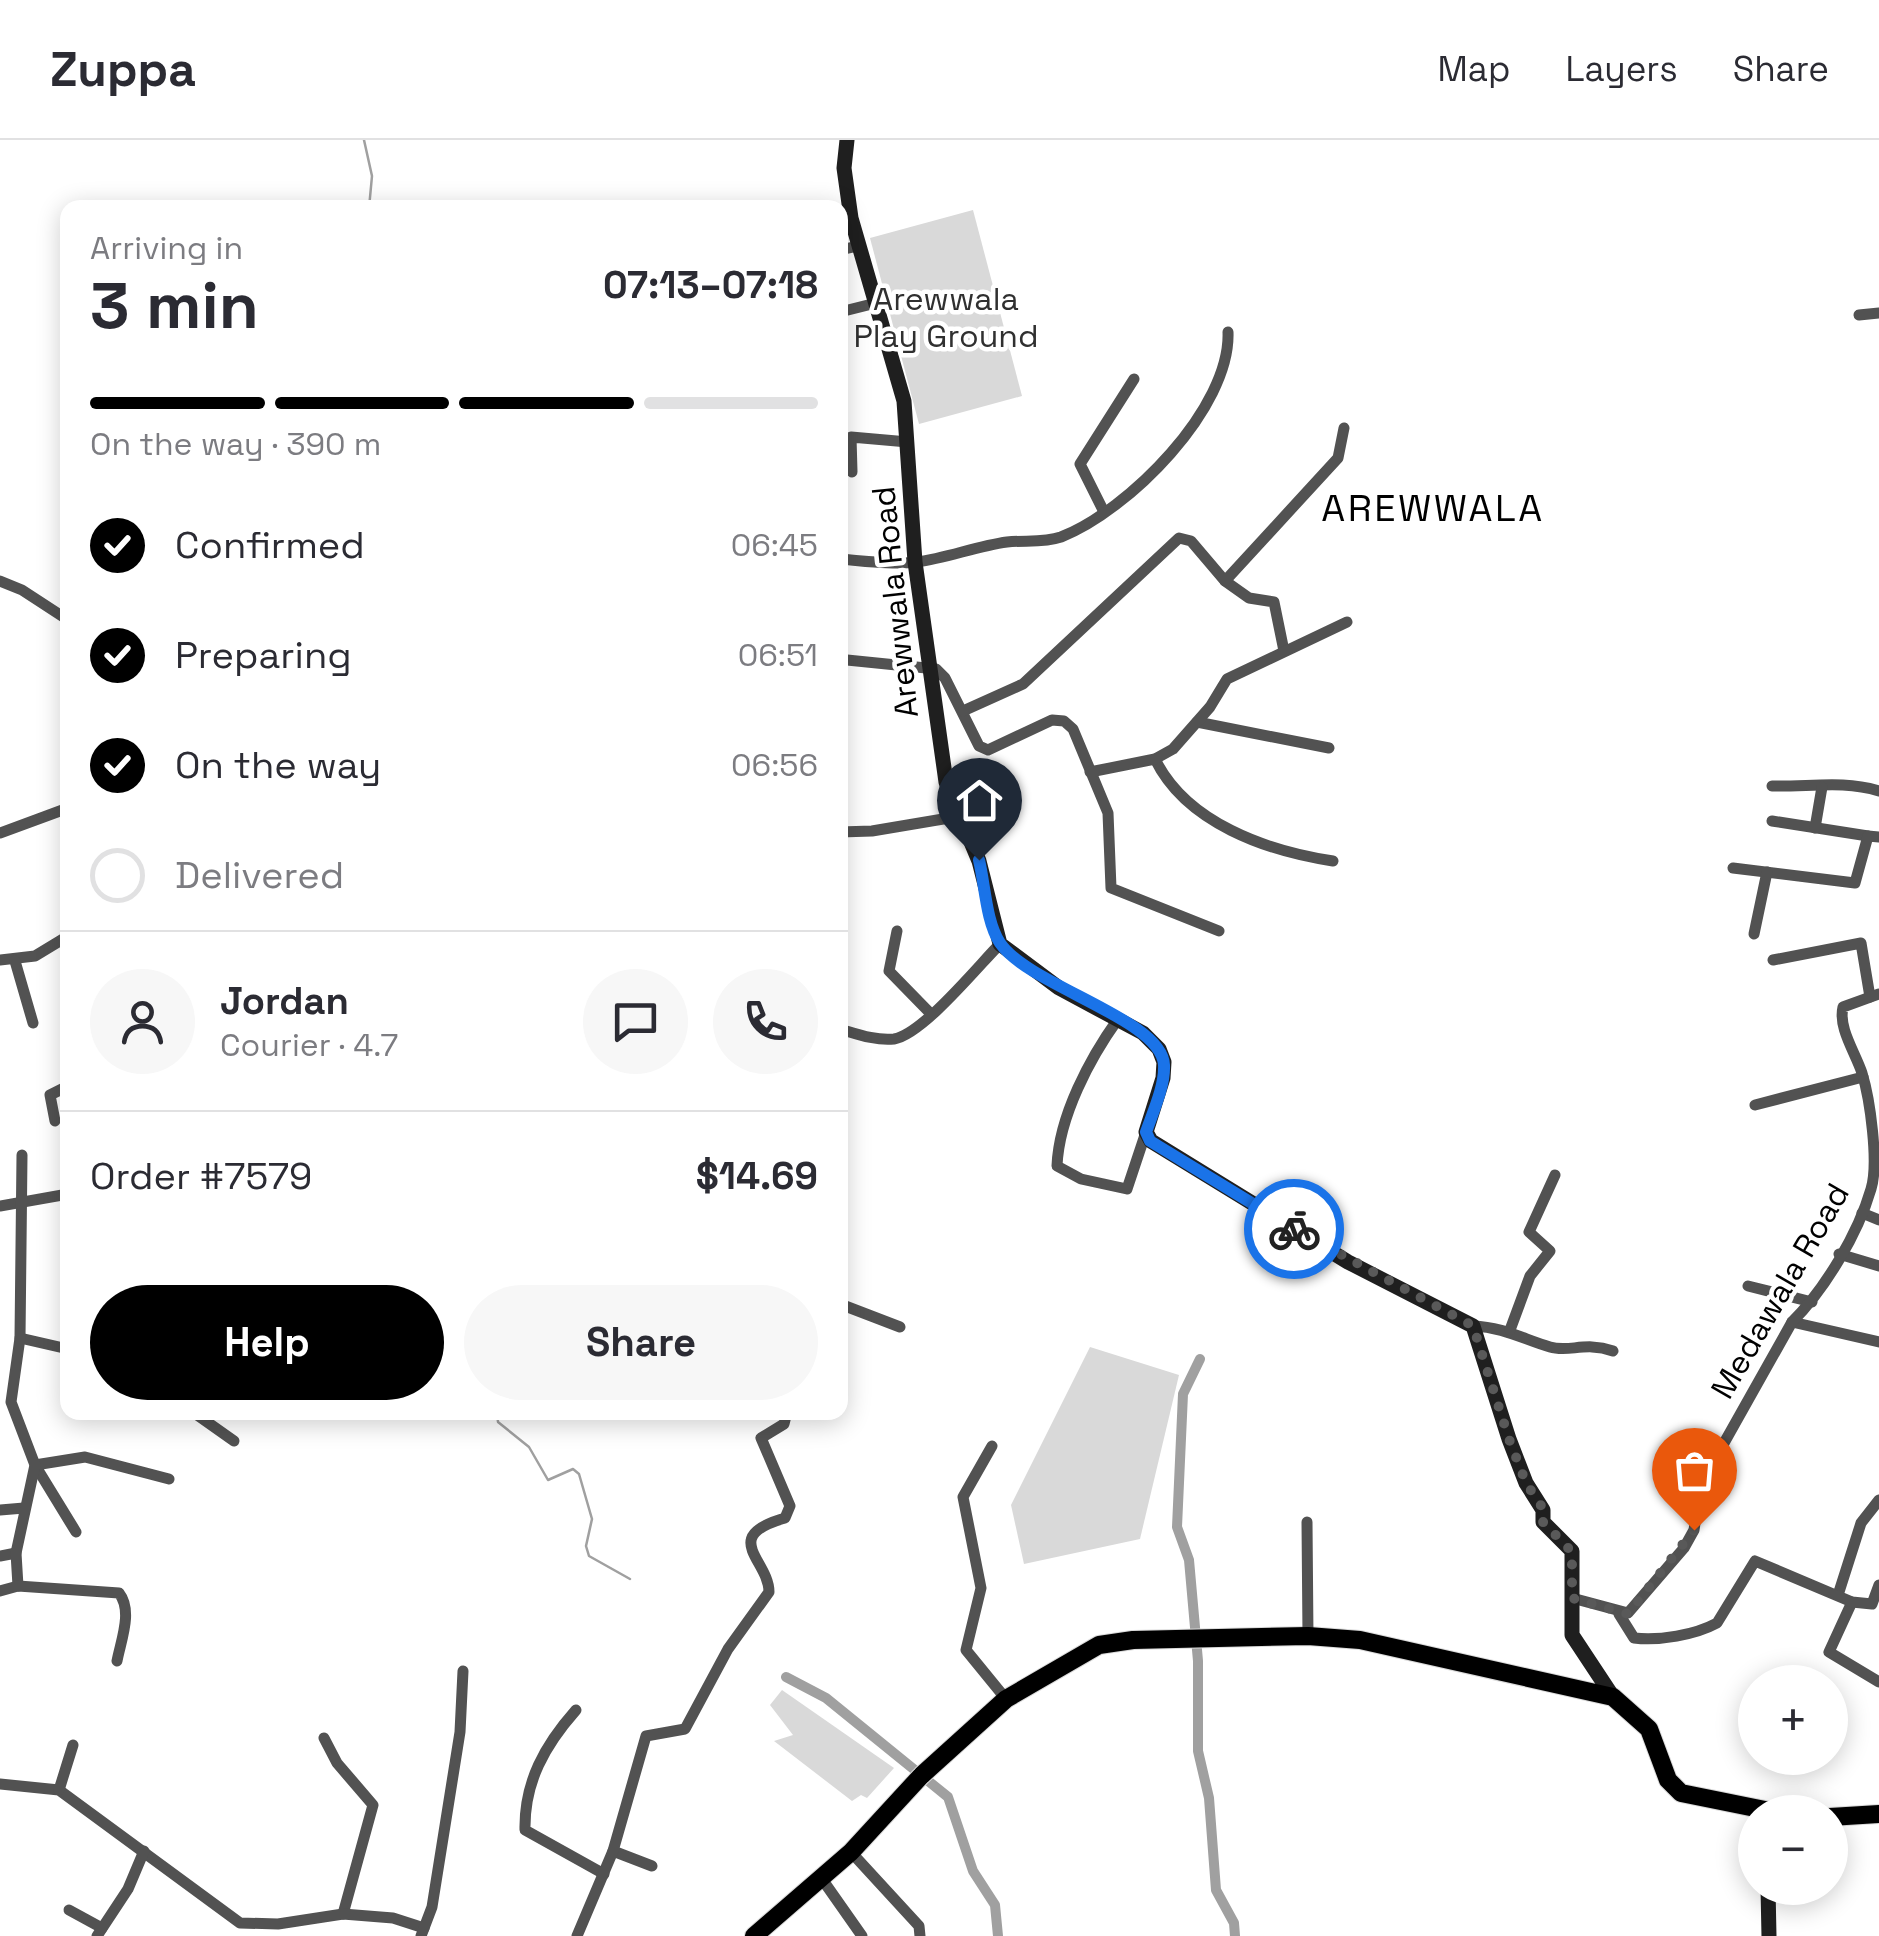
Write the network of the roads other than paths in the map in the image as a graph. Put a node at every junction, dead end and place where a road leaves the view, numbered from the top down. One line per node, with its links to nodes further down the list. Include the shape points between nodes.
1 (847, 140): 2 (street, Arewwala Road)
2 (845, 200)
3 (848, 225): 4 (street, Arewwala Road)
4 (858, 246): 5 (street); 6 (street, Arewwala Road)
5 (848, 248)
6 (872, 304): 7 (street); 13 (street, Arewwala Road, via 904,401)
7 (848, 310)
8 (1879, 312): 9 (street)
9 (1859, 315)
10 (1228, 332): 15 (street, via 1227,367 1196,419 1146,477)
11 (1134, 379): 15 (street, via 1080,464)
12 (1344, 428): 19 (street, via 1338,458)
13 (908, 442): 14 (street, via 851,437); 17 (street, Arewwala Road)
14 (852, 472)
15 (1104, 512): 17 (street, via 1051,540 1006,542)
16 (848, 559): 17 (street)
17 (916, 562): 24 (street, Arewwala Road)
18 (0, 581): 20 (street)
19 (1225, 581): 22 (street, via 1248,598 1274,602); 25 (street, via 1191,541 1179,538 1023,684)
20 (60, 615)
21 (1347, 622): 22 (street)
22 (1284, 651): 26 (street, via 1227,680)
23 (848, 660): 24 (street)
24 (928, 666): 25 (street, via 946,678); 34 (street, Arewwala Road, via 942,770)
25 (963, 711): 29 (street, via 979,746 988,750 1052,720 1064,721)
26 (1196, 722): 27 (street); 28 (street)
27 (1329, 748)
28 (1155, 759): 29 (street); 40 (street, via 1165,779 1196,808 1259,844)
29 (1090, 772): 44 (street, via 1108,813 1111,888)
30 (1772, 786): 31 (street)
31 (1822, 788): 32 (street, via 1848,782); 36 (street)
32 (1879, 791)
33 (60, 811): 38 (street)
34 (961, 816): 37 (street); 47 (street, Arewwala Road)
35 (1772, 821): 36 (street)
36 (1815, 828): 39 (street)
37 (848, 832)
38 (0, 833)
39 (1874, 836): 42 (street, via 1855,882)
40 (1333, 861)
41 (1733, 868): 42 (street)
42 (1767, 872): 45 (street)
43 (897, 931): 52 (street, via 889,970)
44 (1219, 931)
45 (1754, 934)
46 (60, 941): 50 (street)
47 (1000, 944): 52 (street); 53 (street, via 1048,981)
48 (0, 960): 50 (street)
49 (1772, 960): 51 (street, via 1861,944)
50 (15, 961): 54 (street)
51 (1874, 995): 56 (street, Medawala Road, via 1844,1007 1840,1018)
52 (931, 1014): 55 (street, via 899,1038)
53 (1118, 1019): 60 (street, via 1148,1038 1164,1062); 60 (street, via 1074,1104 1056,1166 1127,1189)
54 (32, 1023)
55 (848, 1030)
56 (1863, 1076): 58 (street); 63 (street, Medawala Road)
57 (60, 1090): 59 (street, via 50,1095)
58 (1755, 1105)
59 (55, 1121)
60 (1146, 1132): 75 (street, via 1150,1141 1348,1262)
61 (22, 1155): 65 (street)
62 (1555, 1175): 77 (street, via 1529,1232 1550,1252 1530,1276)
63 (1876, 1185): 67 (street, Medawala Road)
64 (60, 1195): 65 (street)
65 (22, 1202): 66 (street); 78 (street)
66 (0, 1206)
67 (1862, 1212): 68 (street); 69 (street, Medawala Road)
68 (1879, 1220)
69 (1839, 1254): 70 (street); 72 (street, Medawala Road)
70 (1879, 1266)
71 (1748, 1286): 72 (street)
72 (1812, 1302): 74 (street, Medawala Road)
73 (848, 1307): 76 (street)
74 (1792, 1322): 79 (street); 101 (street, Medawala Road, via 1701,1484 1694,1530 1684,1548 1628,1614)
75 (1473, 1326): 77 (street); 99 (street, via 1543,1522 1572,1552)
76 (900, 1327)
77 (1510, 1330): 81 (street, via 1554,1349 1591,1343)
78 (20, 1338): 80 (street); 86 (street, via 12,1402)
79 (1879, 1342)
80 (60, 1347)
81 (1613, 1351)
82 (204, 1420): 84 (street)
83 (785, 1420): 117 (street, via 761,1438 790,1506 784,1518 764,1524 752,1538 753,1560 769,1592 728,1649 685,1729 646,1736)
84 (234, 1441)
85 (992, 1446): 107 (street, via 964,1497 982,1588 966,1650)
86 (35, 1465): 87 (street, via 96,1458); 89 (street); 92 (street)
87 (169, 1479)
88 (1879, 1500): 98 (street, via 1861,1523)
89 (24, 1508): 90 (street); 93 (street)
90 (0, 1510)
91 (1307, 1522): 102 (street)
92 (76, 1532)
93 (16, 1553): 94 (street); 95 (street)
94 (0, 1556)
95 (18, 1586): 97 (street); 103 (street, via 119,1593 126,1618)
96 (1879, 1586): 100 (street, via 1872,1604)
97 (0, 1591)
98 (1838, 1595): 100 (street); 101 (street, via 1755,1561 1708,1628 1656,1641 1634,1638)
99 (1572, 1598): 101 (street); 106 (street, via 1572,1635)
100 (1852, 1602): 105 (street, via 1829,1652)
101 (1619, 1614)
102 (1308, 1636): 106 (main road, via 1360,1640); 107 (main road, via 1099,1645)
103 (117, 1661)
104 (463, 1671): 126 (street, via 460,1732)
105 (1879, 1682)
106 (1613, 1698): 113 (main road, via 1649,1729 1668,1780 1681,1793)
107 (1006, 1699): 118 (main road)
108 (576, 1710): 120 (street, via 532,1773 525,1830)
109 (324, 1738): 124 (street, via 373,1805)
110 (73, 1745): 112 (street)
111 (0, 1784): 112 (street)
112 (58, 1790): 116 (street)
113 (1738, 1805)
114 (1879, 1814): 115 (main road)
115 (1848, 1816)
116 (144, 1851): 124 (street, via 240,1923); 125 (street)
117 (613, 1851): 119 (street); 120 (street)
118 (851, 1852): 121 (main road); 130 (street)
119 (652, 1866)
120 (604, 1874): 128 (street)
121 (822, 1879): 127 (main road); 129 (street)
122 (1768, 1905): 131 (street)
123 (69, 1910): 125 (street)
124 (343, 1914): 126 (street, via 393,1918)
125 (100, 1932)
126 (423, 1932)
127 (763, 1933)
128 (578, 1936)
129 (862, 1936)
130 (920, 1936)
131 (1768, 1936)

